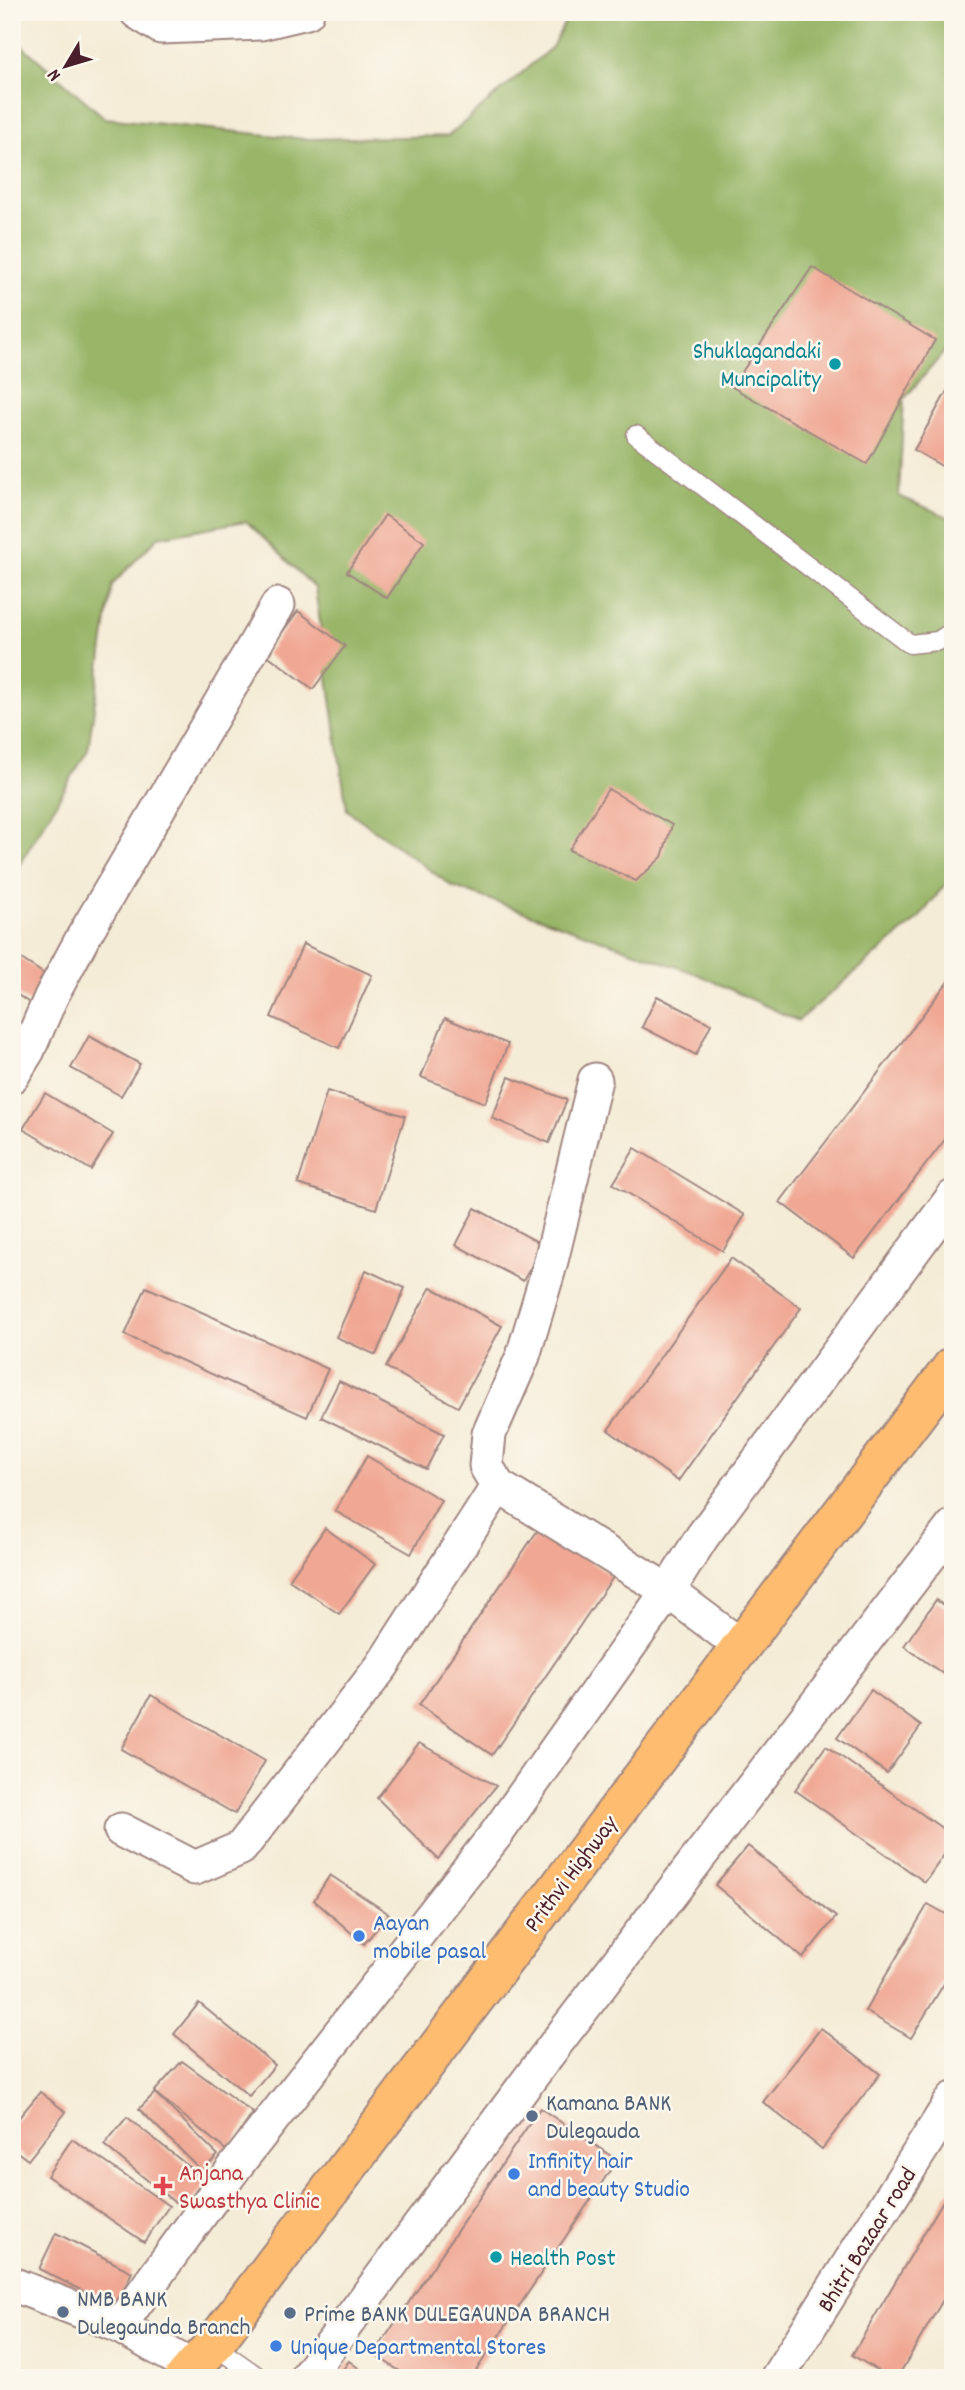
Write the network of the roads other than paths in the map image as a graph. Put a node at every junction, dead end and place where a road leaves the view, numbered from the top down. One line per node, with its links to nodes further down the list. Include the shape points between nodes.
1 (137, 12): 2 (street, via 161,27 261,23)
2 (307, 12)
3 (636, 435): 5 (lane, via 910,644 938,641)
4 (278, 605): 6 (street, via 82,939)
5 (953, 631)
6 (12, 1076)
7 (595, 1080): 10 (street, via 547,1278 523,1356 489,1434 486,1466)
8 (953, 1197): 12 (street, via 710,1526)
9 (953, 1366): 13 (highway, Prithvi Highway)
10 (498, 1486): 12 (street); 14 (street, via 382,1665 241,1848 195,1868)
11 (953, 1526): 20 (street)
12 (668, 1591): 13 (street); 17 (street, via 497,1833 234,2168)
13 (741, 1646): 18 (highway, Prithvi Highway)
14 (121, 1830)
15 (953, 2099): 21 (street, Bhitri Bazaar road)
16 (12, 2284): 17 (street)
17 (119, 2326): 18 (street)
18 (196, 2363): 19 (lane)
19 (260, 2378)
20 (306, 2378)
21 (777, 2378)

